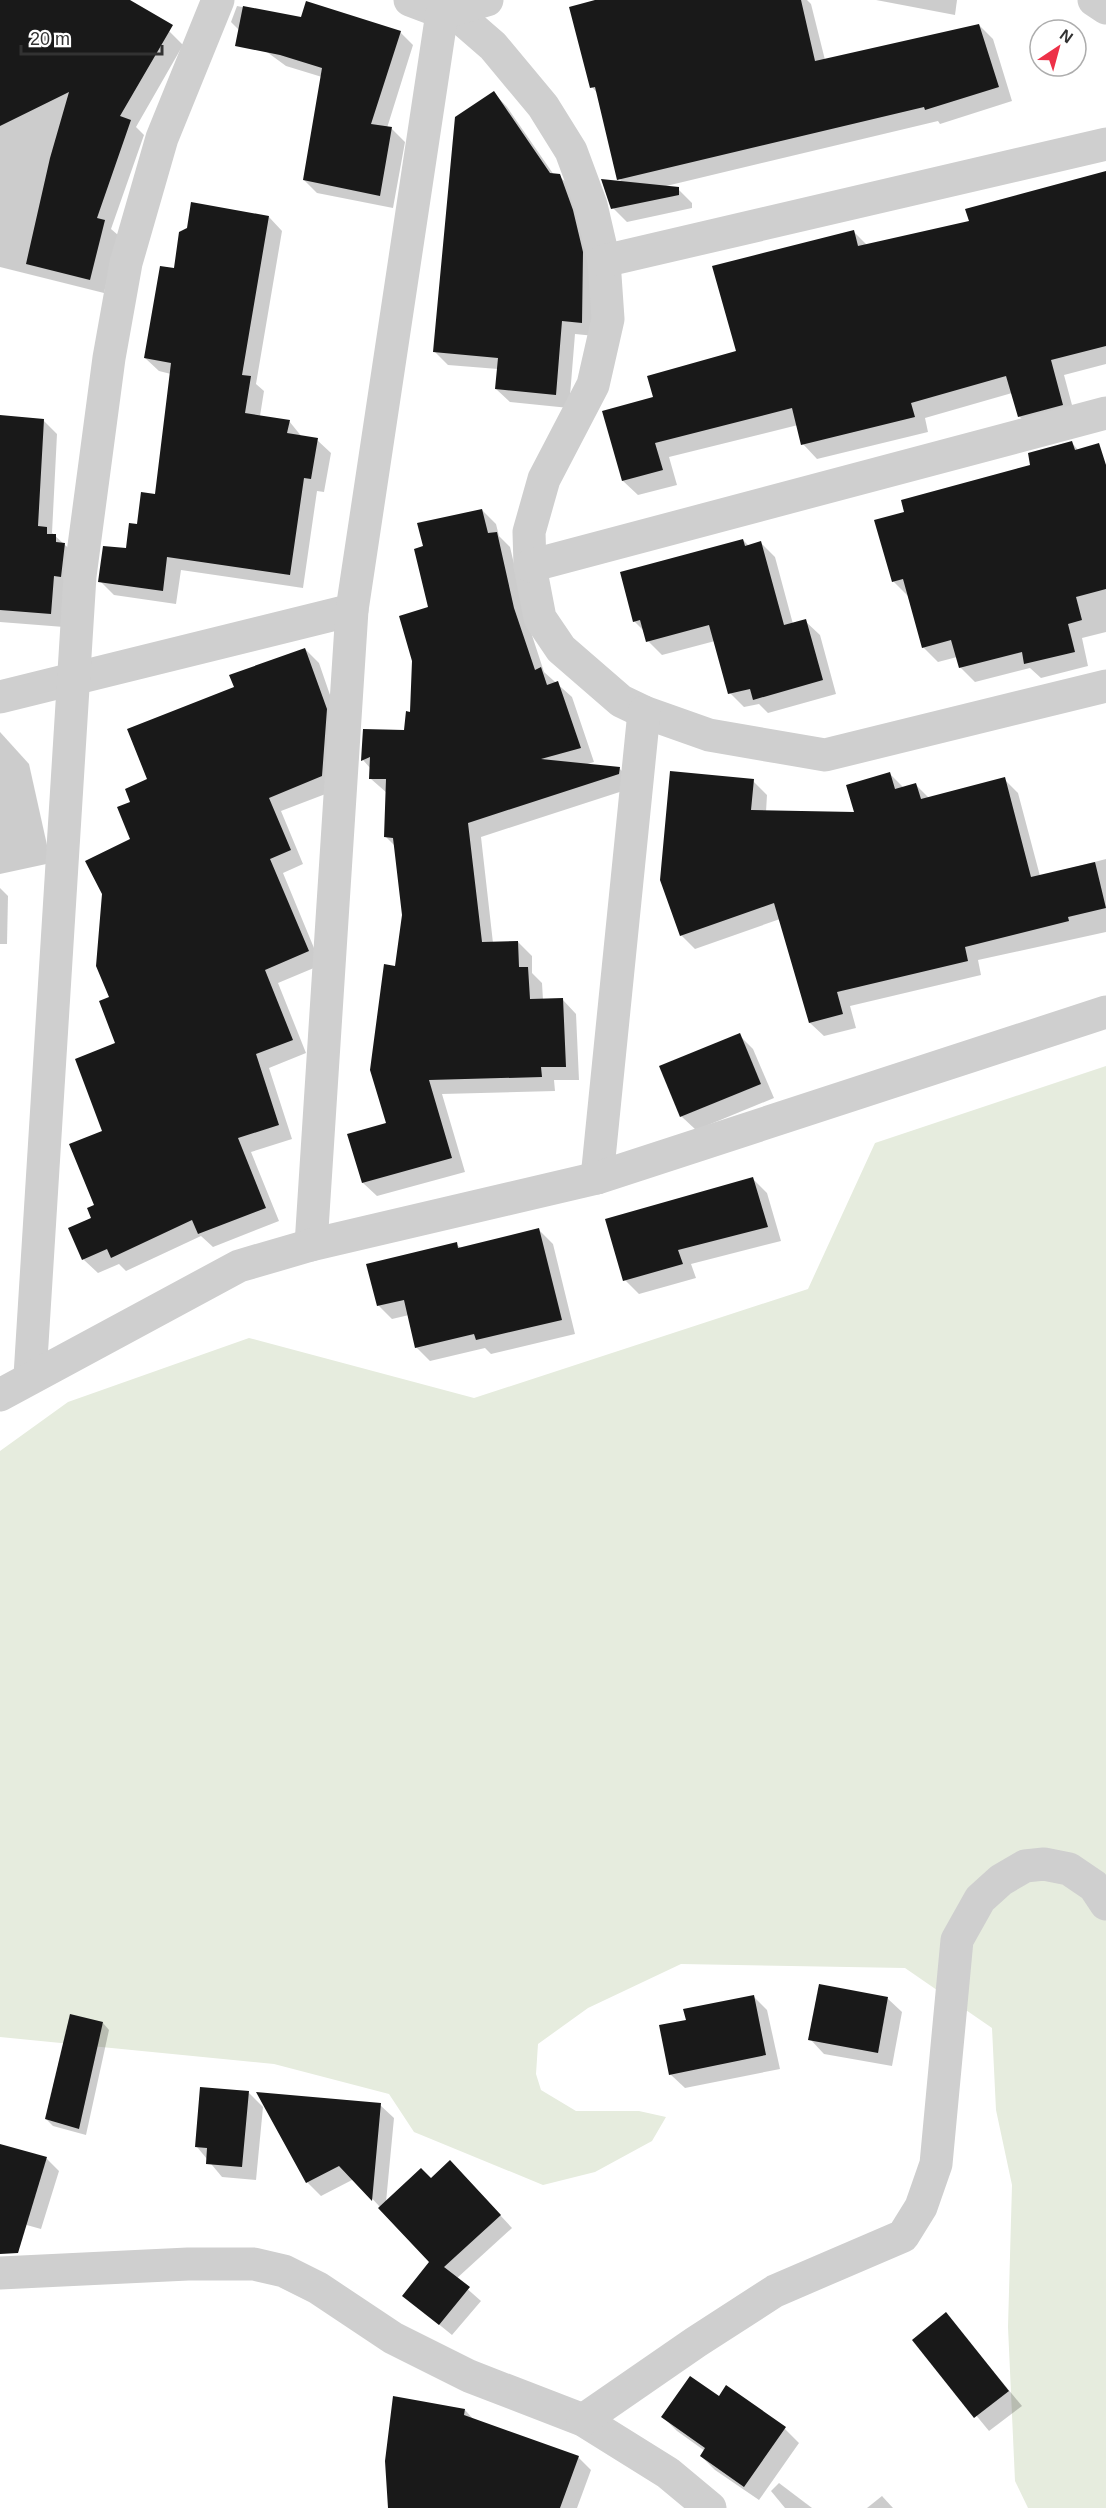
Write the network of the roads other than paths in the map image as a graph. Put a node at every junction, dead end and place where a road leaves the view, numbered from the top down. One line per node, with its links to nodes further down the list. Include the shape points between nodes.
1 (218, 0): 12 (street, via 162,138 126,263 109,358 80,576)
2 (410, 0): 6 (street)
3 (487, 0): 6 (street)
4 (1094, 0): 5 (street)
5 (1106, 8)
6 (442, 13): 8 (street, via 463,20 494,46 543,106 571,151 591,205); 11 (street)
7 (1106, 144): 8 (street)
8 (604, 261): 10 (street, via 608,319 593,384 544,479 529,532)
9 (1106, 413): 10 (street)
10 (530, 566): 15 (street, via 540,618 561,648 621,701)
11 (352, 610): 12 (street); 18 (street)
12 (74, 677): 14 (street); 19 (street)
13 (1106, 686): 15 (street, via 825,755 709,735)
14 (0, 697)
15 (644, 712): 17 (street)
16 (1106, 1012): 17 (street)
17 (597, 1178): 18 (street)
18 (311, 1245): 19 (street, via 239,1266)
19 (30, 1376): 20 (street)
20 (0, 1395)
21 (1106, 1904): 23 (street, via 1094,1886 1069,1869 1044,1864 1025,1866 980,1899 957,1940 936,2164 921,2207 903,2236 775,2291)
22 (0, 2273): 23 (street, via 188,2264 254,2264 284,2271 318,2288 393,2338 469,2376)
23 (584, 2420): 24 (street, via 668,2473)
24 (710, 2508)

